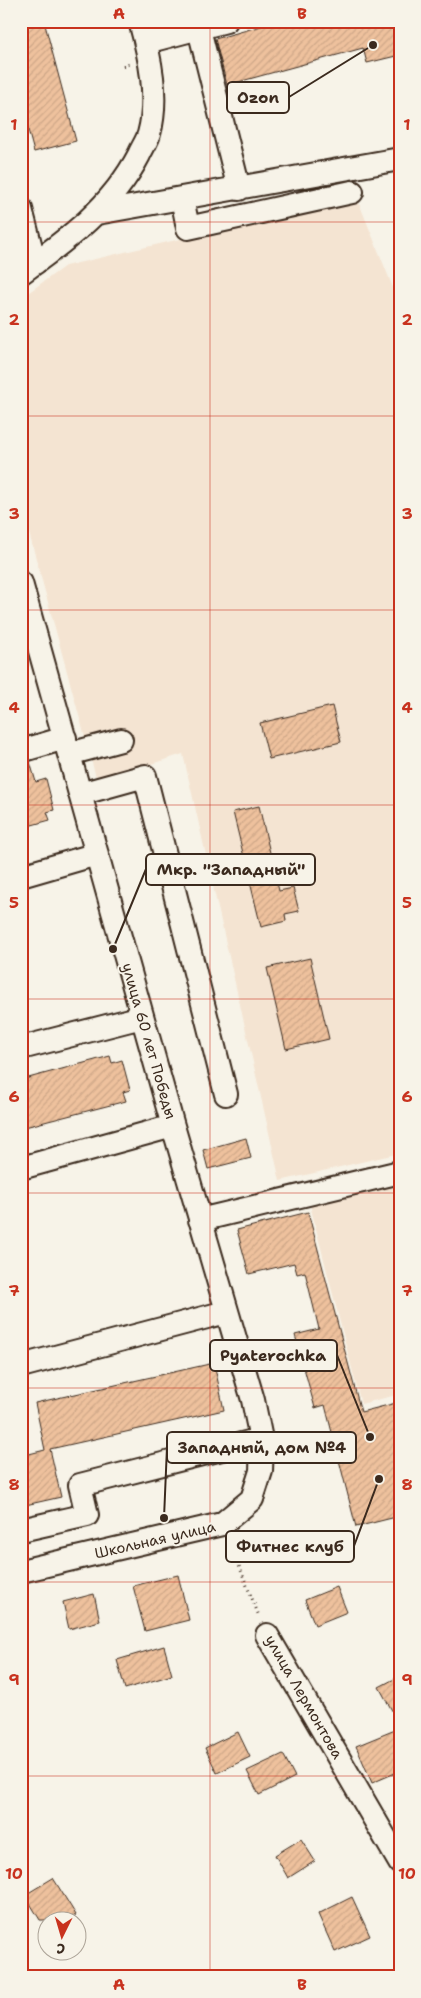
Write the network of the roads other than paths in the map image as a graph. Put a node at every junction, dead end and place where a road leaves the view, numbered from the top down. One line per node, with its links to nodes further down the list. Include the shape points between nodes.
1 (226, 21): 2 (street)
2 (198, 25): 3 (street); 5 (street)
3 (143, 31): 8 (street, via 154,94 149,135 128,175)
4 (400, 159): 5 (street)
5 (238, 189): 7 (street)
6 (352, 192): 7 (street, via 188,228)
7 (182, 198): 8 (street)
8 (97, 213): 10 (street)
9 (23, 221): 10 (street)
10 (28, 268)
11 (21, 583): 13 (street, улица 60 лет Победы)
12 (121, 740): 13 (street)
13 (67, 746): 14 (street); 15 (street, улица 60 лет Победы)
14 (21, 751)
15 (80, 794): 16 (street, улица 60 лет Победы); 20 (street, via 145,776)
16 (97, 854): 17 (street); 18 (street, улица 60 лет Победы)
17 (21, 876)
18 (142, 1017): 19 (street); 21 (street, улица 60 лет Победы)
19 (21, 1048)
20 (226, 1094)
21 (173, 1126): 22 (street); 24 (street, улица 60 лет Победы)
22 (21, 1168)
23 (400, 1172): 24 (street)
24 (200, 1220): 25 (street, улица 60 лет Победы)
25 (226, 1312): 26 (street); 27 (street, улица 60 лет Победы, via 253,1400)
26 (21, 1366)
27 (261, 1439): 28 (street, улица 60 лет Победы); 29 (street, via 80,1485 87,1515)
28 (261, 1471): 30 (street, Школьная улица, via 252,1499 222,1524)
29 (21, 1530)
30 (21, 1570)
31 (267, 1635): 32 (street, улица Лермонтова)
32 (400, 1863)

